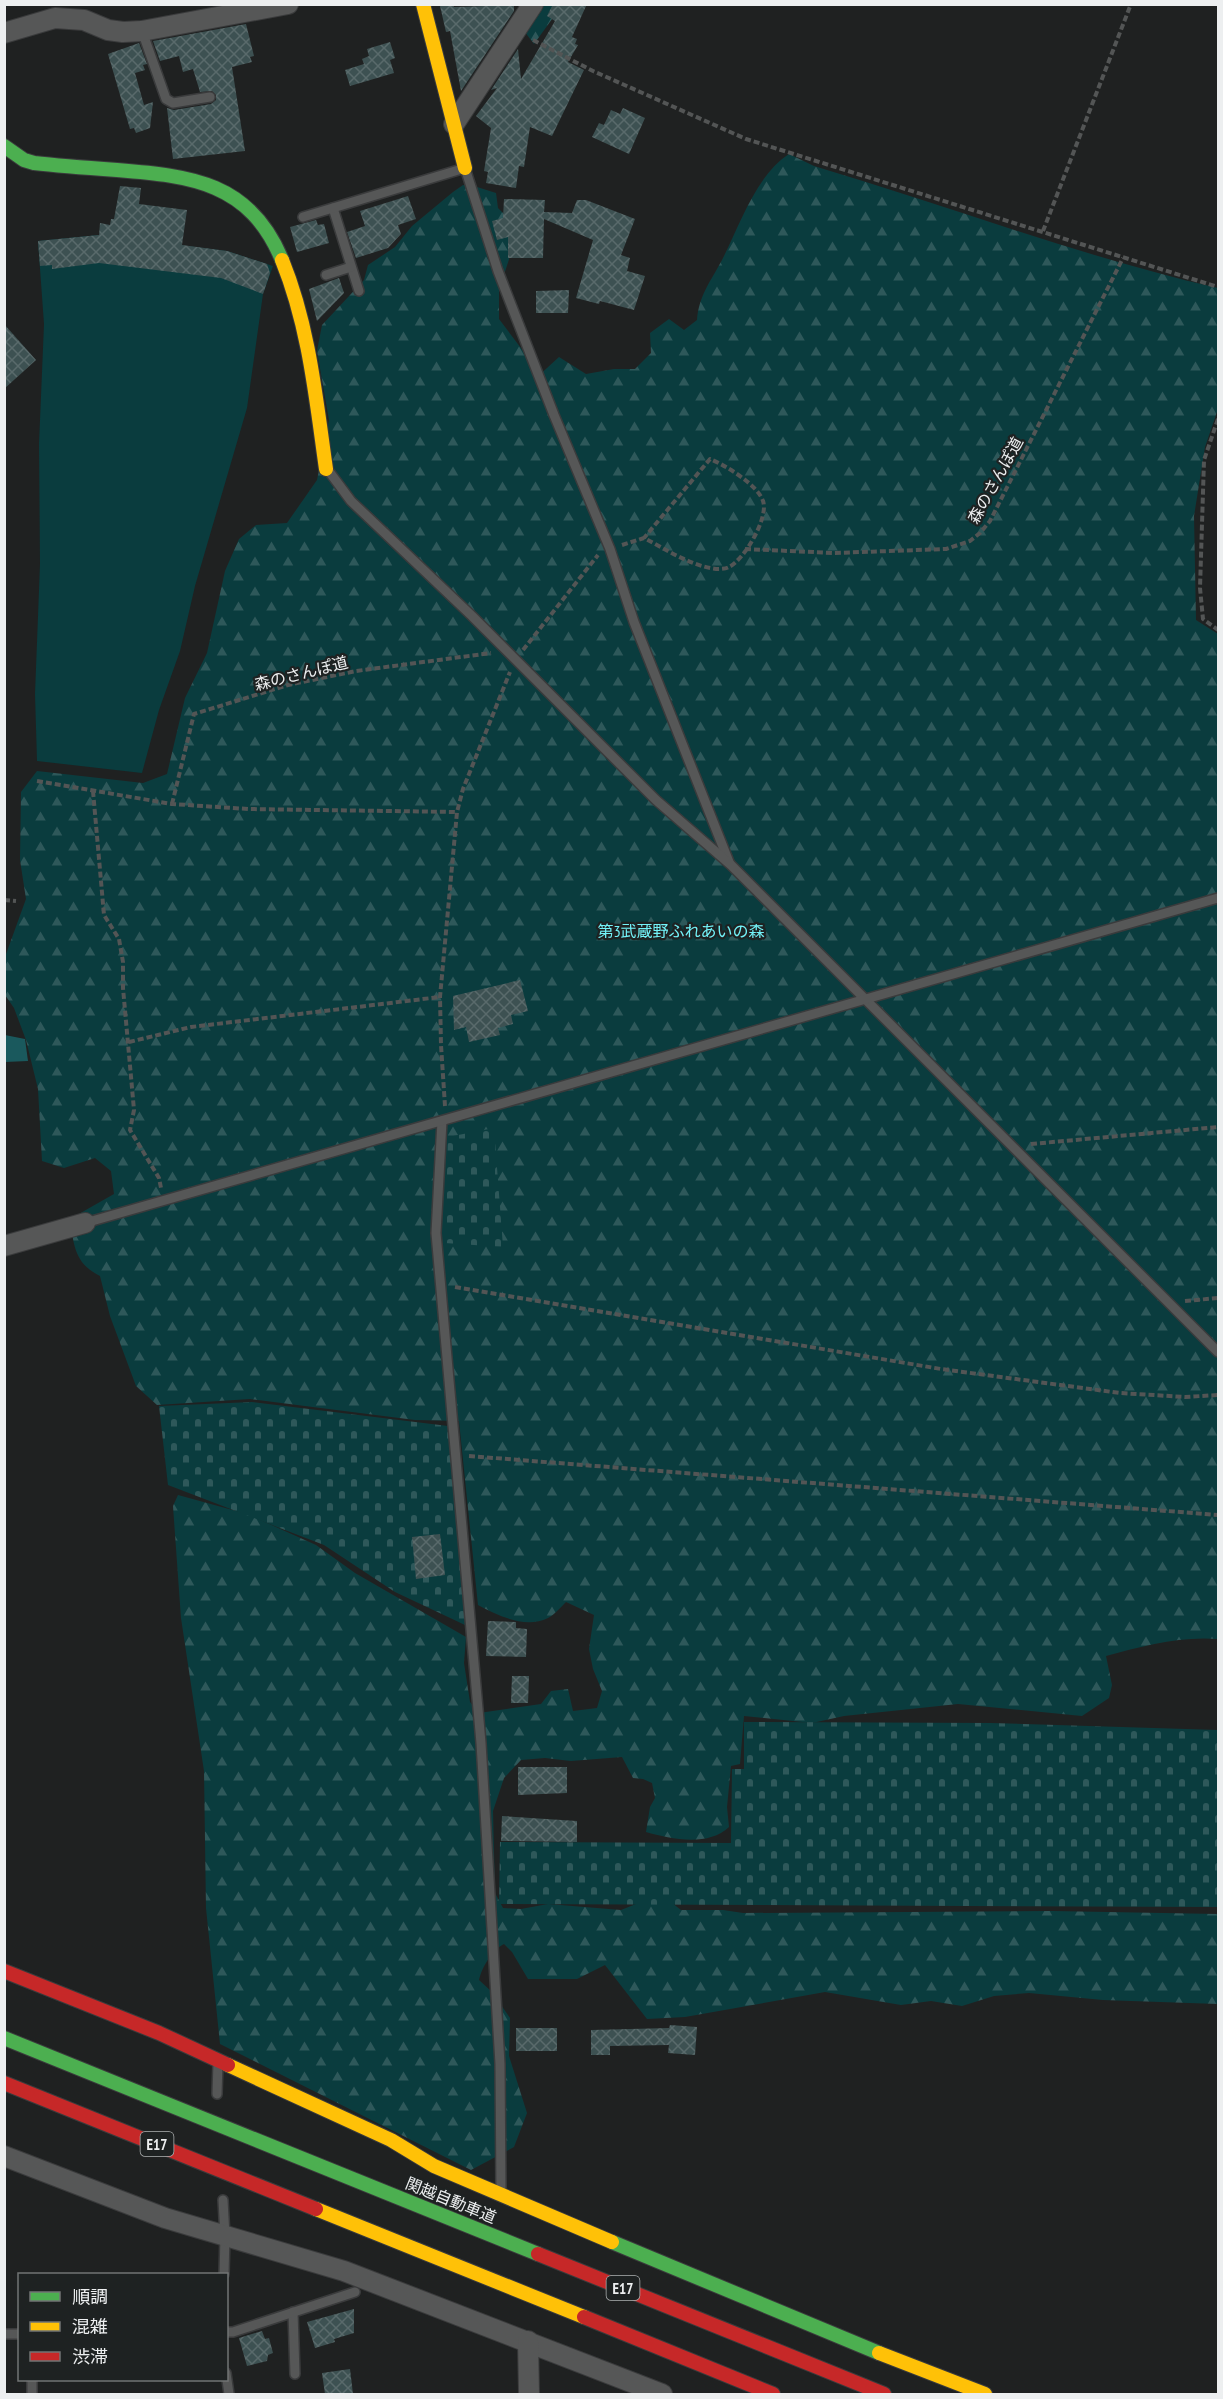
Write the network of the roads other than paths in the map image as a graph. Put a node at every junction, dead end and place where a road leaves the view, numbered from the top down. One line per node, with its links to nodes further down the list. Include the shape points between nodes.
1 (288, 4): 4 (street)
2 (423, 4): 7 (main road)
3 (533, 4): 7 (street)
4 (142, 31): 5 (street, via 108,30 84,20 55,18); 6 (lane, via 166,99 173,103)
5 (4, 33)
6 (210, 98)
7 (454, 124): 9 (main road)
8 (4, 146): 15 (main road, via 34,163 159,173 206,182 236,198 251,213 272,239 288,276 302,328)
9 (465, 168): 10 (lane); 16 (lane, via 502,281)
10 (333, 208): 11 (lane); 12 (lane)
11 (303, 218)
12 (351, 267): 13 (lane); 14 (lane)
13 (326, 275)
14 (359, 291)
15 (326, 469): 16 (lane, via 351,501 656,800)
16 (731, 865): 18 (lane)
17 (1218, 898): 18 (lane)
18 (866, 1001): 19 (lane); 22 (lane)
19 (444, 1120): 20 (lane); 29 (lane, via 436,1233 481,1755 500,2064)
20 (85, 1223): 21 (street)
21 (4, 1246)
22 (1218, 1353)
23 (4, 1971): 25 (main road, via 112,2013)
24 (4, 2038): 41 (main road, 関越自動車道 / E17)
25 (218, 2061): 27 (lane); 29 (main road, via 391,2140 434,2166)
26 (4, 2084): 40 (main road, E17)
27 (218, 2094)
28 (4, 2156): 31 (street, via 165,2218)
29 (501, 2196): 42 (main road)
30 (223, 2200): 31 (lane)
31 (225, 2236): 32 (lane); 36 (street, via 344,2271)
32 (224, 2273)
33 (355, 2292): 34 (lane)
34 (293, 2312): 35 (lane); 37 (lane)
35 (228, 2331)
36 (528, 2341): 38 (street); 39 (street)
37 (296, 2374)
38 (529, 2394)
39 (662, 2394)
40 (773, 2394)
41 (884, 2394)
42 (985, 2394)

